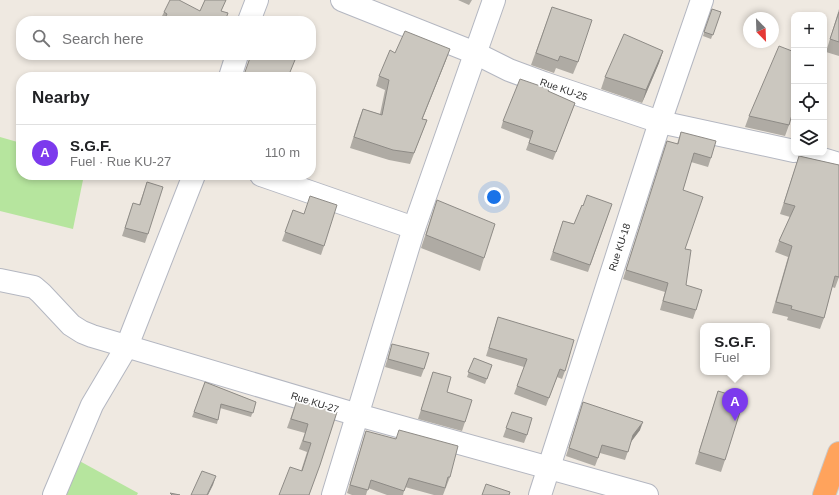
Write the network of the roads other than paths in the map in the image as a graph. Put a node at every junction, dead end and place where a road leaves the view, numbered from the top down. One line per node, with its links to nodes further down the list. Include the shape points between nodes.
1 (257, 0): 5 (street)
2 (342, 0): 6 (street, Rue KU-25)
3 (494, 0): 6 (street)
4 (702, 0): 9 (street, Rue KU-18)
5 (251, 16)
6 (475, 53): 9 (street, Rue KU-25, via 509,70); 15 (street)
7 (235, 60): 8 (street)
8 (232, 72)
9 (660, 122): 10 (street, Rue KU-25); 20 (street, Rue KU-18)
10 (791, 150)
11 (813, 156): 12 (street)
12 (839, 164)
13 (192, 180): 17 (street)
14 (275, 180): 15 (street)
15 (414, 228): 18 (street)
16 (0, 280): 17 (street, Rue KU-27, via 34,287 82,332)
17 (127, 346): 18 (street, Rue KU-27); 21 (street, via 92,405)
18 (358, 415): 20 (street, Rue KU-27); 22 (street)
19 (838, 458): 25 (highway)
20 (548, 467): 23 (street, Rue KU-18); 24 (street, Rue KU-27)
21 (54, 495)
22 (333, 495)
23 (540, 495)
24 (647, 495)
25 (824, 495)

